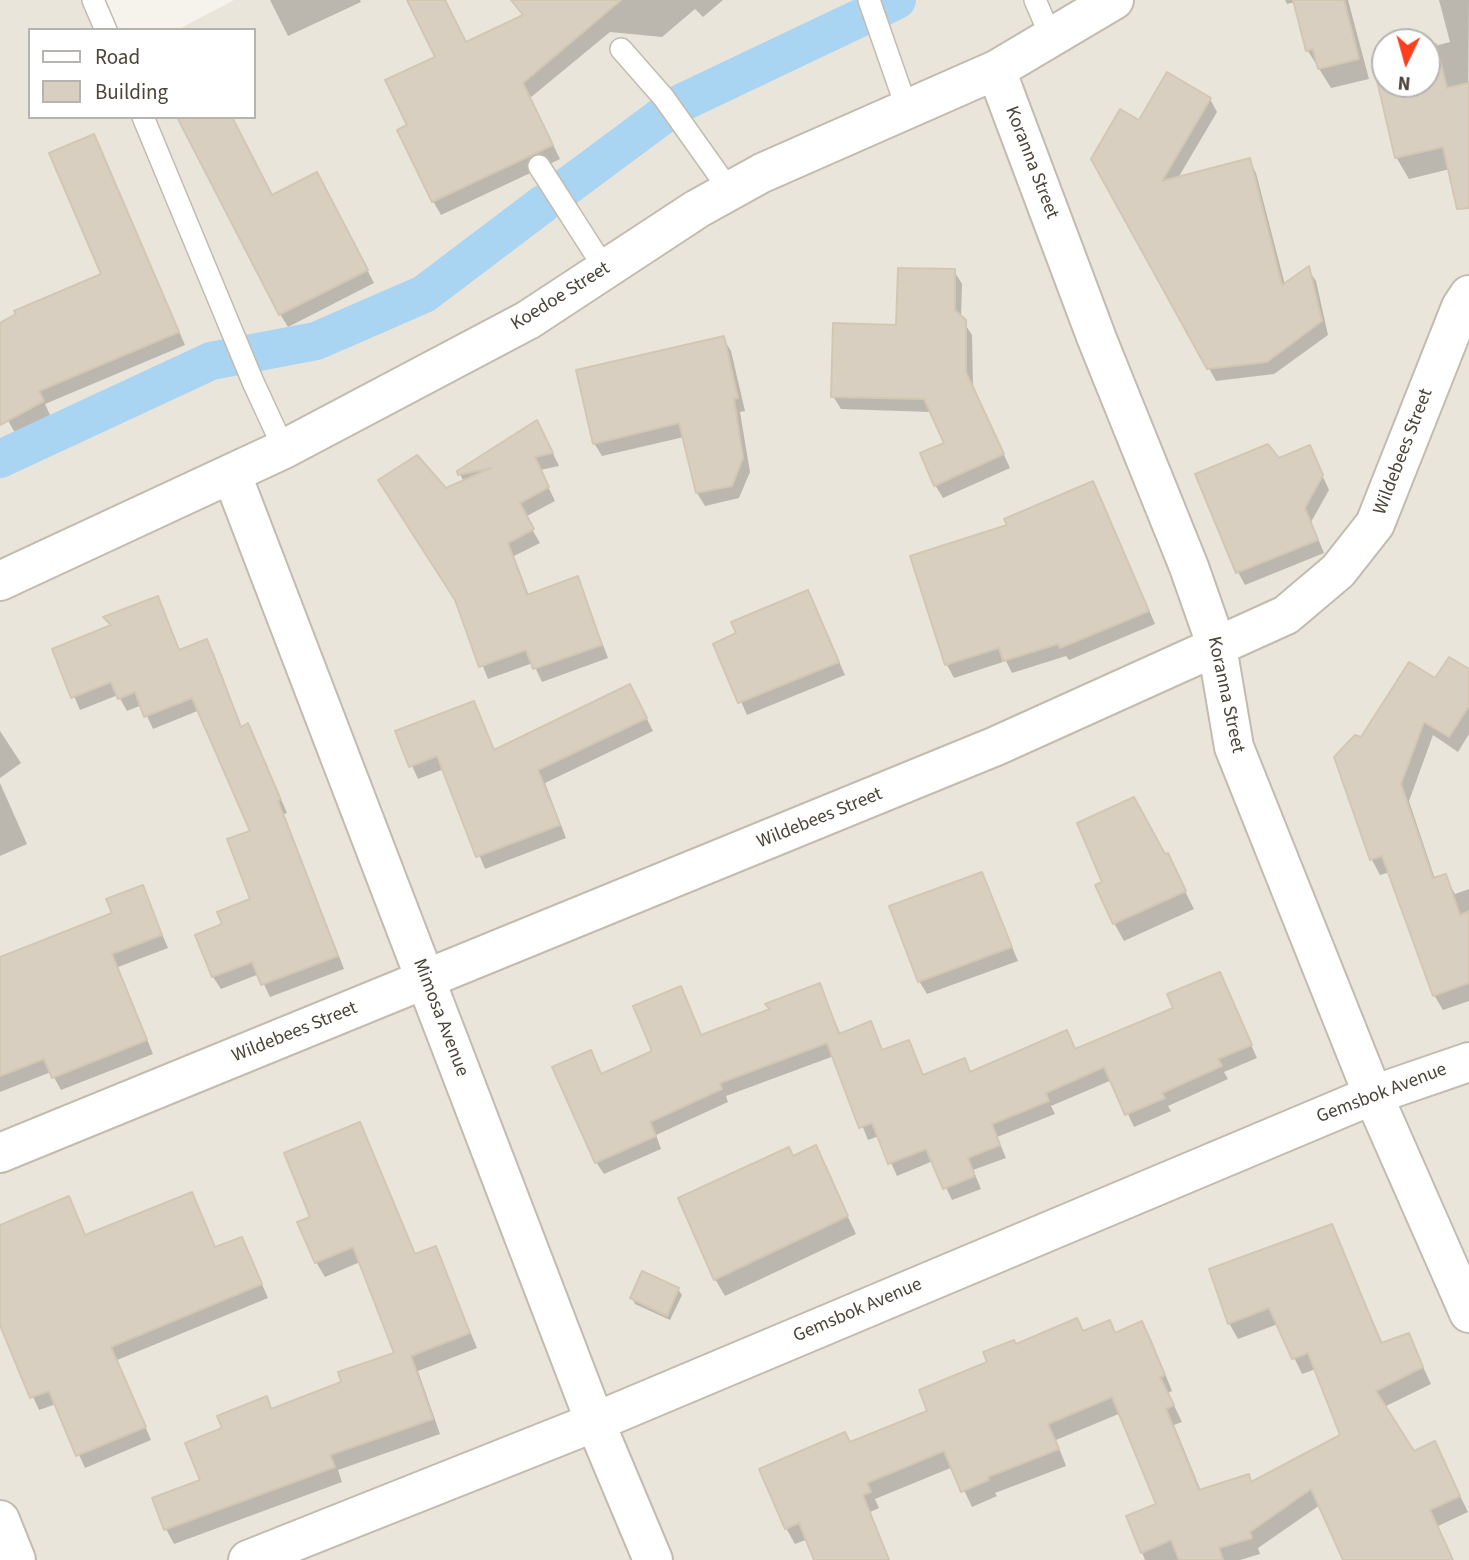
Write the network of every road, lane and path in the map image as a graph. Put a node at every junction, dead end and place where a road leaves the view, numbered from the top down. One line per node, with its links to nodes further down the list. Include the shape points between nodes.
1 (93, 0): 5 (lane)
2 (869, 0): 9 (lane)
3 (1035, 0): 6 (lane)
4 (1114, 0): 6 (street, Koedoe Street)
5 (105, 28)
6 (1051, 37): 8 (street, Koedoe Street)
7 (621, 50): 12 (lane, via 664,97)
8 (996, 70): 9 (street, Koedoe Street); 18 (street, Koranna Street)
9 (907, 109): 12 (street, Koedoe Street)
10 (144, 119): 15 (lane)
11 (539, 166): 13 (lane)
12 (730, 191): 13 (street, Koedoe Street)
13 (605, 270): 15 (street, Koedoe Street, via 528,320)
14 (1469, 295): 18 (street, Wildebees Street, via 1376,524 1338,571 1286,615)
15 (284, 449): 16 (street, Koedoe Street)
16 (232, 475): 17 (street, Koedoe Street); 19 (street, Mimosa Avenue)
17 (0, 581)
18 (1217, 647): 19 (street, Wildebees Street, via 996,746); 21 (street, Koranna Street, via 1234,747)
19 (425, 980): 22 (street, Wildebees Street); 24 (street, Mimosa Avenue)
20 (1469, 1062): 21 (street, Gemsbok Avenue)
21 (1373, 1095): 23 (street, Koranna Street); 24 (street, Gemsbok Avenue)
22 (0, 1153)
23 (1469, 1313)
24 (595, 1422): 27 (street, Gemsbok Avenue); 28 (street, Mimosa Avenue)
25 (0, 1520): 26 (street)
26 (16, 1560)
27 (248, 1560)
28 (653, 1560)

